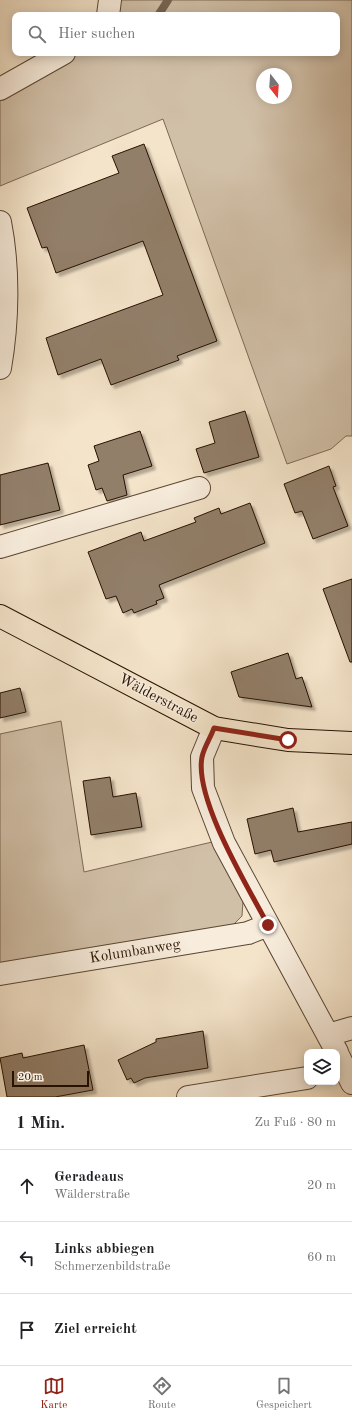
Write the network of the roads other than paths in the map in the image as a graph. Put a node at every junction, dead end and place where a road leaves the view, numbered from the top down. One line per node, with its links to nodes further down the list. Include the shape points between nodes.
1 (110, 0): 2 (street)
2 (108, 12)
3 (59, 56): 4 (street)
4 (0, 89)
5 (0, 222): 6 (street, via 6,253 4,343)
6 (0, 368)
7 (199, 488): 8 (street)
8 (0, 547)
9 (0, 616): 10 (main road, Wälderstraße)
10 (214, 728): 11 (main road, Wälderstraße, via 288,740); 12 (street, via 202,757 203,788 224,843)
11 (352, 743)
12 (268, 925): 13 (street, Kolumbanweg, via 248,933); 15 (street)
13 (0, 974)
14 (352, 1028): 16 (street)
15 (334, 1049)
16 (340, 1061)
17 (304, 1078): 18 (street)
18 (188, 1097)

